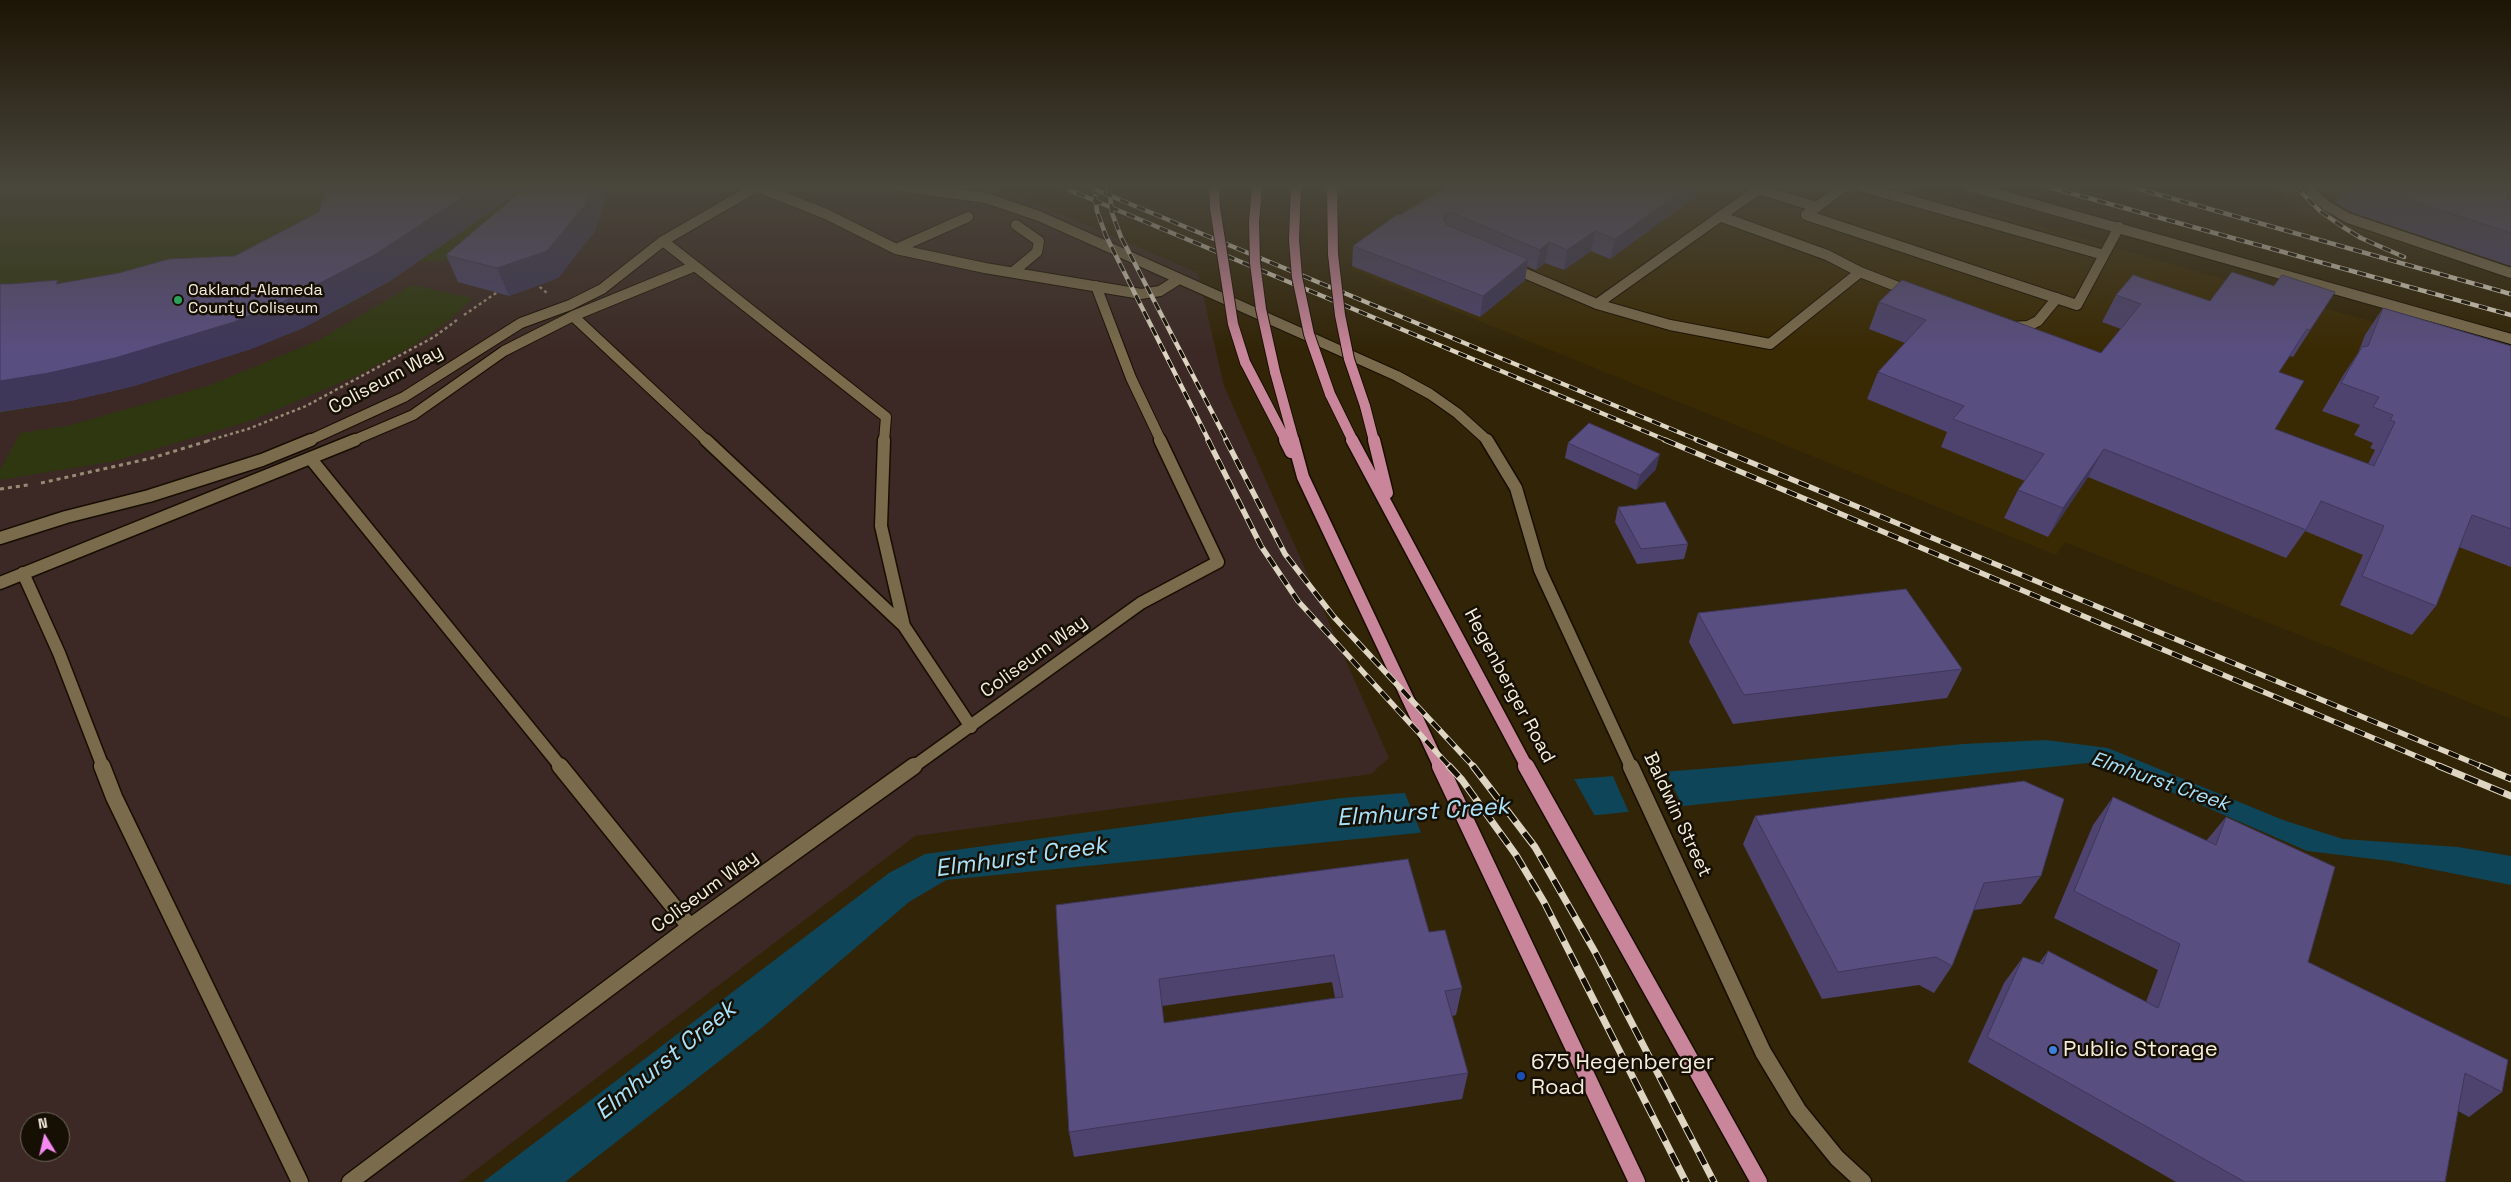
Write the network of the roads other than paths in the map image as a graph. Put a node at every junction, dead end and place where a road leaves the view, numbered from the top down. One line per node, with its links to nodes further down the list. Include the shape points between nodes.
1 (663, 241): 20 (main road); 29 (main road, Coliseum Way)
2 (880, 241): 17 (main road, Coliseum Way)
3 (914, 241): 17 (main road)
4 (1039, 241): 21 (main road, via 1037,252)
5 (1093, 241): 24 (main road, Baldwin Street)
6 (1220, 241): 33 (main road, bridge, via 1233,324 1245,362)
7 (1254, 241): 33 (main road, bridge, via 1261,309)
8 (1294, 241): 34 (main road, Hegenberger Road, bridge, via 1297,278 1309,334 1330,394 1356,448)
9 (1333, 241): 34 (main road, bridge, via 1340,315)
10 (1687, 241): 28 (main road)
11 (1789, 241): 22 (main road)
12 (1885, 241): 27 (main road)
13 (2055, 241): 18 (main road)
14 (2112, 241): 18 (main road)
15 (2166, 241): 31 (main road)
16 (2417, 241): 23 (main road)
17 (896, 249): 21 (main road, Coliseum Way)
18 (2104, 255): 27 (main road, via 2077,305)
19 (1498, 262): 28 (main road)
20 (695, 266): 29 (main road); 38 (main road, via 886,417 881,526)
21 (1012, 272): 25 (main road, Coliseum Way)
22 (1860, 272): 26 (main road); 28 (main road, via 1770,344 1670,325)
23 (2511, 273)
24 (1179, 279): 25 (main road, via 1160,291 1141,294); 45 (main road, Baldwin Street, via 1405,380 1457,413 1491,444 1516,488 1540,570 1762,1052 1798,1110 1837,1158)
25 (1096, 286): 39 (main road, Coliseum Way, via 1131,378 1218,562 1141,603)
26 (1922, 296)
27 (2057, 298): 30 (main road, via 2038,321 2028,326)
28 (1597, 304)
29 (572, 311): 32 (main road, via 504,351 413,415); 35 (main road, Coliseum Way, via 521,323 404,397 330,433 262,460); 38 (main road)
30 (2001, 327)
31 (2511, 339)
32 (311, 459): 36 (main road); 40 (main road)
33 (1303, 477): 43 (main road)
34 (1392, 510): 44 (main road, Hegenberger Road, via 1560,828)
35 (0, 538)
36 (23, 573): 37 (main road); 41 (main road, via 59,653 114,797)
37 (0, 583)
38 (904, 626): 39 (main road)
39 (971, 727): 40 (main road, Coliseum Way)
40 (690, 927): 42 (main road, Coliseum Way)
41 (300, 1182)
42 (350, 1182)
43 (1637, 1182)
44 (1759, 1182)
45 (1863, 1182)

